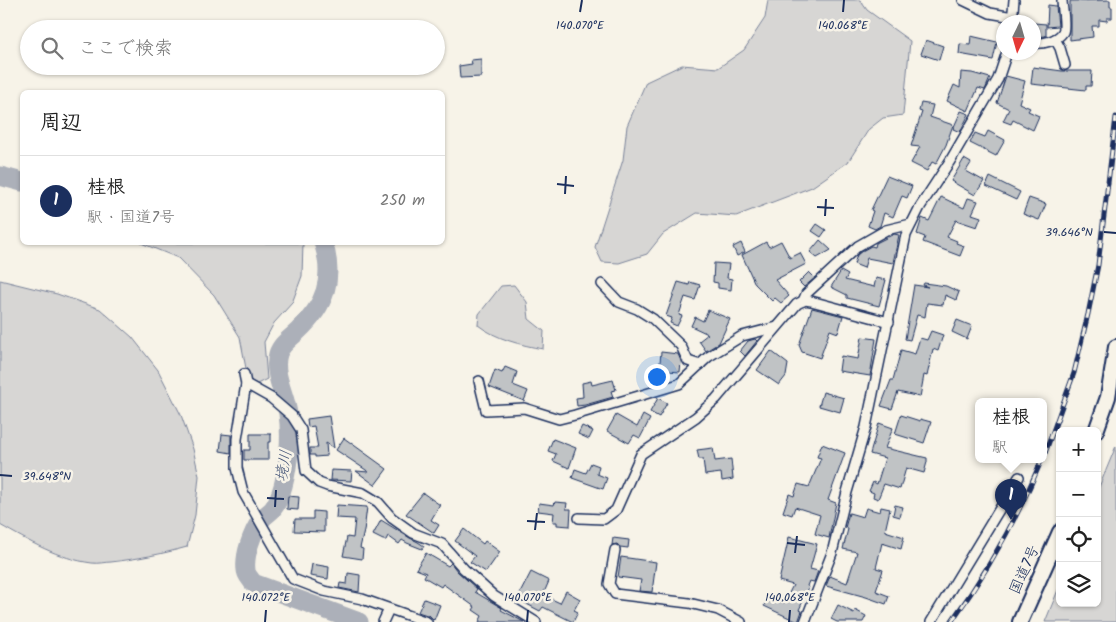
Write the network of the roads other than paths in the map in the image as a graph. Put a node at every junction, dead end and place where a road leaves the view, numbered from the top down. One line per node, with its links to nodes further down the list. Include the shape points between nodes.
1 (963, 0): 4 (street)
2 (1014, 0): 5 (street)
3 (1062, 0): 6 (street, via 1063,32)
4 (996, 15)
5 (1012, 15)
6 (1055, 39): 7 (street); 9 (street)
7 (1041, 42)
8 (1004, 60): 10 (street, via 998,79)
9 (1066, 64)
10 (911, 224): 12 (street, via 886,230 858,246); 13 (street)
11 (602, 284): 16 (street, via 619,302 653,319 680,346 688,361)
12 (802, 301): 13 (street); 14 (street)
13 (889, 322): 30 (street, via 866,427 832,554)
14 (778, 327): 16 (street, via 742,336); 22 (street, via 716,399 696,417 641,454 616,510 604,519)
15 (1116, 348): 20 (highway, via 1108,397)
16 (700, 365): 18 (street, via 679,384 559,419 524,408 486,410)
17 (244, 374): 19 (street)
18 (480, 381)
19 (246, 384): 25 (street, via 237,438 237,468 243,492 293,579); 28 (street, via 271,398 292,416 301,430 306,471 318,483 364,493 413,533 442,544 494,596)
20 (1097, 427)
21 (1019, 477): 31 (street)
22 (579, 518)
23 (1056, 541): 32 (highway, 国道7号)
24 (615, 550): 29 (street, via 608,584 614,594 689,602 718,610)
25 (389, 609): 26 (street); 27 (street)
26 (384, 622)
27 (427, 622)
28 (536, 622)
29 (741, 622)
30 (805, 622)
31 (931, 622)
32 (1020, 622)

